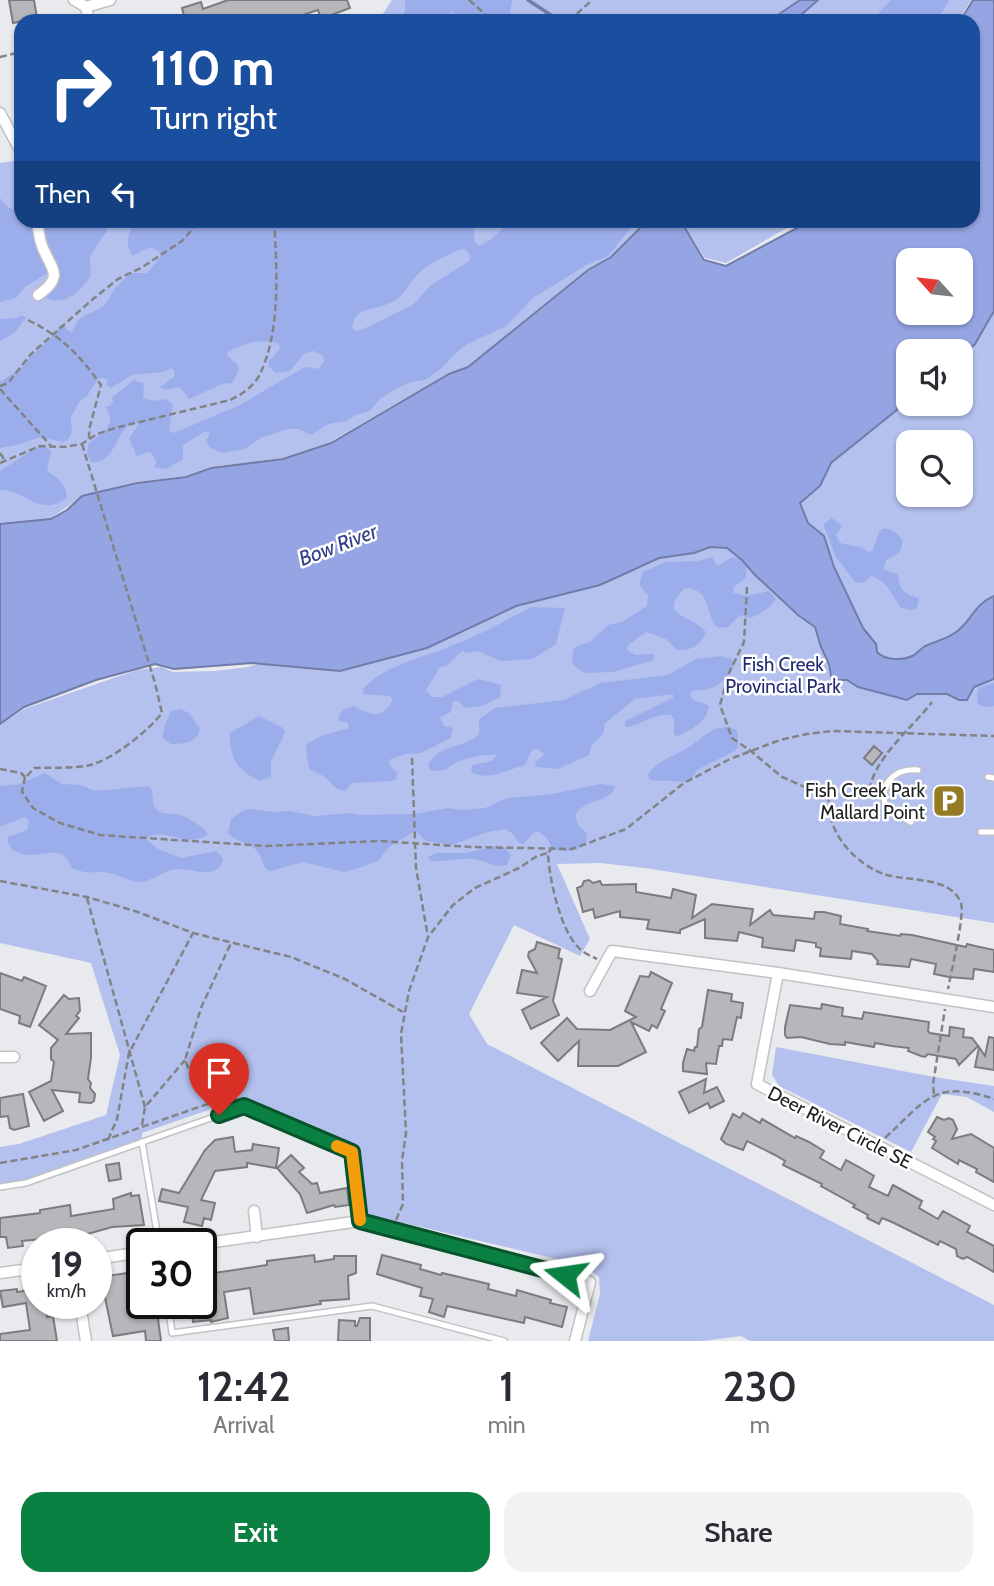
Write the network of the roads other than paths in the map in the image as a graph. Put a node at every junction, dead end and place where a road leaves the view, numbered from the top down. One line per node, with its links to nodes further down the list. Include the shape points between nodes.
1 (74, 0): 3 (street)
2 (110, 0): 3 (street)
3 (86, 7): 4 (street)
4 (88, 14)
5 (0, 113): 6 (street)
6 (14, 139)
7 (38, 228): 8 (street, via 54,277 51,286)
8 (38, 295)
9 (918, 770): 10 (lane, via 897,773 885,789 887,809)
10 (911, 822)
11 (981, 832): 12 (lane)
12 (994, 832)
13 (778, 973): 14 (street, via 612,951); 15 (street); 20 (street, Deer River Circle SE, via 757,1084)
14 (590, 991)
15 (994, 1007)
16 (0, 1057): 17 (street)
17 (14, 1057)
18 (142, 1142): 19 (lane, via 26,1183); 22 (lane, via 244,1106 352,1152); 23 (lane)
19 (0, 1187)
20 (994, 1205)
21 (254, 1211): 24 (street)
22 (360, 1221): 24 (street); 33 (street, via 590,1282)
23 (156, 1228)
24 (257, 1237): 25 (street)
25 (217, 1242)
26 (21, 1270): 27 (street)
27 (0, 1273)
28 (82, 1319): 31 (street)
29 (170, 1319): 30 (lane, via 172,1333 372,1306)
30 (494, 1340): 32 (lane)
31 (86, 1341)
32 (504, 1341)
33 (575, 1341)

